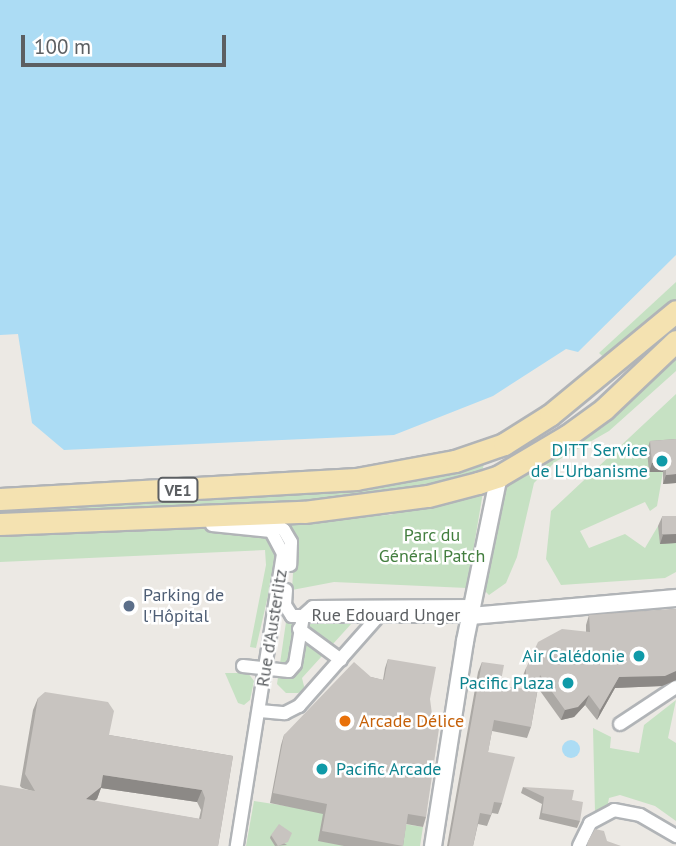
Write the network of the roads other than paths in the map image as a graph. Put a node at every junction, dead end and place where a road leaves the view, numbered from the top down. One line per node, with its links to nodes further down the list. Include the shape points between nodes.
1 (676, 312): 3 (main road, VE1)
2 (676, 341): 4 (main road, VE1, via 604,409)
3 (596, 381): 4 (main road, via 583,407 497,463); 6 (main road, VE1, via 504,444 404,473)
4 (495, 478): 8 (main road, VE1, via 428,496 304,512); 11 (street)
5 (0, 492): 6 (main road)
6 (78, 494): 7 (main road, VE1)
7 (0, 499)
8 (170, 518): 9 (main road, VE1); 13 (street, Rue d'Austerlitz, via 274,523 284,530 291,542 285,605); 16 (street, Rue d'Austerlitz, via 271,531 279,540 283,554)
9 (0, 524)
10 (676, 598): 11 (street, Rue Edouard Unger)
11 (471, 611): 12 (street, Rue Edouard Unger); 13 (street, Rue Edouard Unger, via 313,607); 22 (street)
12 (376, 619): 13 (street, Rue Edouard Unger); 14 (street)
13 (301, 623): 14 (street); 16 (street, via 295,664 289,671)
14 (341, 660): 18 (street, Rue d'Austerlitz, via 299,706 285,713)
15 (243, 666): 16 (street)
16 (267, 670): 18 (street, Rue d'Austerlitz)
17 (676, 687): 19 (street)
18 (260, 711): 21 (street, Rue d'Austerlitz)
19 (620, 724)
20 (676, 836): 23 (street, via 640,816 614,810 590,823)
21 (237, 846)
22 (432, 846)
23 (579, 846)

